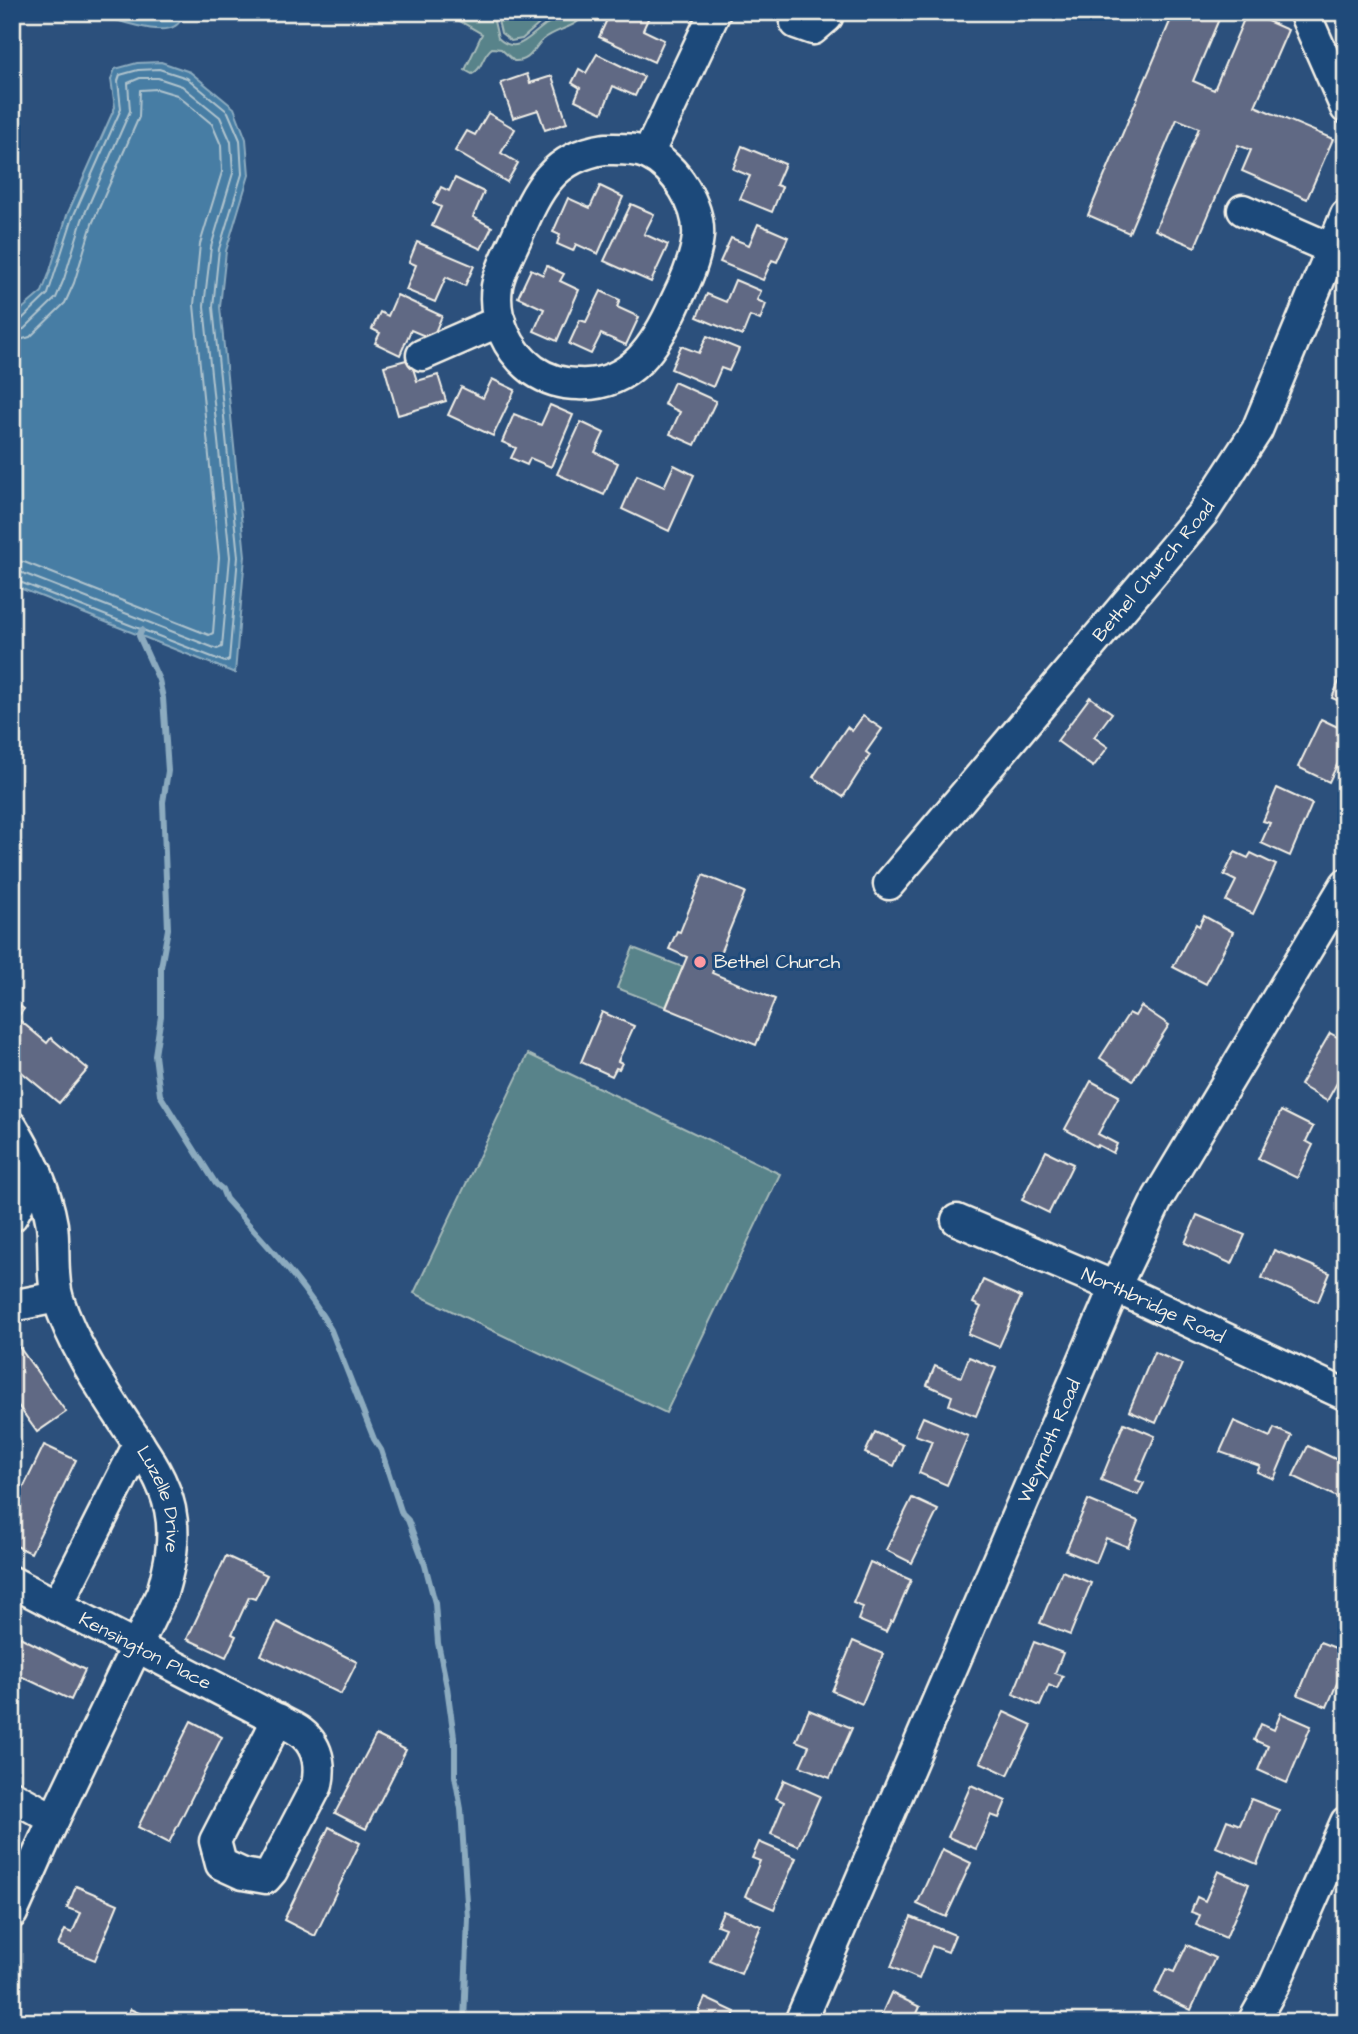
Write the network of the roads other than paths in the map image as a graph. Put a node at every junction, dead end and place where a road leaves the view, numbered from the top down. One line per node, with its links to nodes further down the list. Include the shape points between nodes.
1 (715, 12): 6 (street)
2 (827, 12): 4 (street, via 813,29)
3 (1304, 12): 5 (street)
4 (782, 17)
5 (1346, 108)
6 (648, 154): 10 (street, via 623,149 586,152 569,159 542,184 502,271 496,299); 10 (street, via 684,189 693,206 698,234 683,286 646,355 630,370 604,383 569,384 533,370 513,350)
7 (1243, 210): 9 (street)
8 (1346, 215): 9 (street, Bethel Church Road)
9 (1332, 249): 12 (street, Bethel Church Road, via 1257,430 1203,513)
10 (500, 321): 11 (street)
11 (422, 355)
12 (889, 884)
13 (1346, 884): 18 (street, Weymoth Road, via 1158,1198)
14 (12, 1127): 15 (street, Luzelle Drive)
15 (36, 1171): 16 (street); 19 (street, Luzelle Drive, via 52,1225)
16 (12, 1216)
17 (957, 1220): 18 (street, Northbridge Road)
18 (1115, 1287): 21 (street, Northbridge Road); 31 (street, Weymoth Road)
19 (57, 1297): 20 (street); 22 (street, Luzelle Drive, via 84,1360)
20 (12, 1306)
21 (1346, 1395)
22 (139, 1444): 24 (street); 25 (street, Luzelle Drive, via 162,1482 173,1542 162,1593)
23 (12, 1582): 24 (street, Kensington Place)
24 (57, 1606): 25 (street, Kensington Place)
25 (135, 1647): 26 (street, Kensington Place); 28 (street, Luzelle Drive)
26 (278, 1719): 26 (street, Kensington Place, via 215,1841 221,1864 266,1878 317,1784 320,1770 310,1741)
27 (12, 1796): 28 (street)
28 (54, 1819): 30 (street, Luzelle Drive)
29 (1346, 1822): 32 (street, via 1275,1983)
30 (12, 1913)
31 (800, 2022)
32 (1253, 2022)

